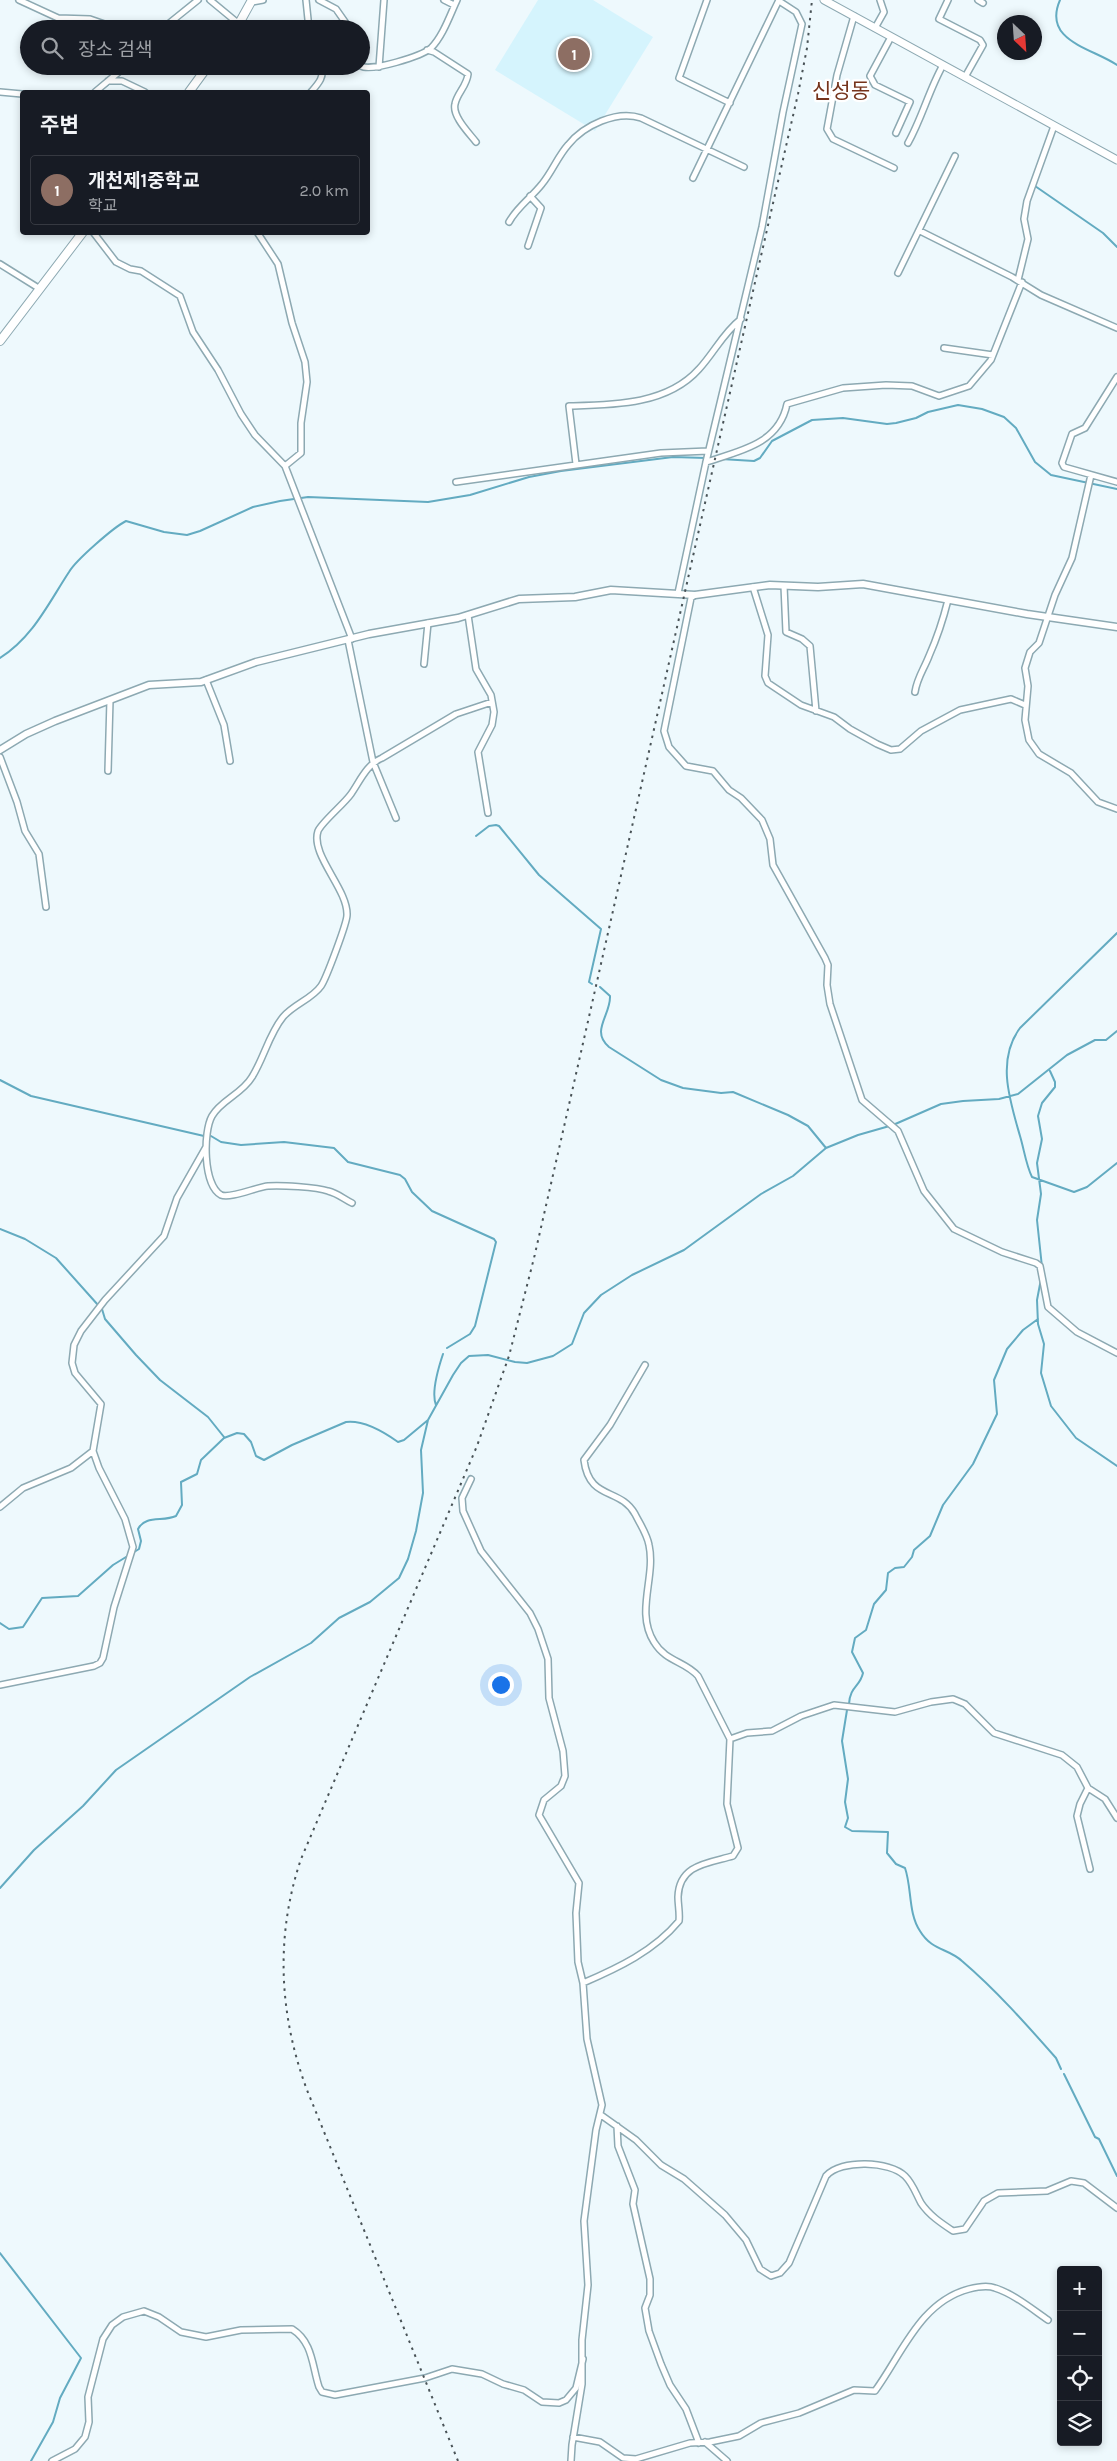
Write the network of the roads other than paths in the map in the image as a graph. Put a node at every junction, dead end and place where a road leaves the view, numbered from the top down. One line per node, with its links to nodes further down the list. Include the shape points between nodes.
1 (19, 0): 17 (street, via 58,18)
2 (198, 0): 18 (street)
3 (210, 0): 19 (street)
4 (263, 0): 14 (street)
5 (306, 0): 21 (street)
6 (319, 0): 22 (street, via 336,10)
7 (384, 0): 27 (street)
8 (444, 0): 15 (street)
9 (707, 0): 40 (street, via 679,78)
10 (779, 0): 40 (street); 62 (street, via 796,12 802,24)
11 (824, 0): 16 (main road)
12 (880, 0): 23 (street, via 884,12)
13 (948, 0): 32 (street, via 939,19 982,42)
14 (252, 1): 20 (main road)
15 (455, 3): 25 (street, via 436,42)
16 (854, 16): 23 (main road); 49 (street, via 837,75 827,129 833,139)
17 (93, 20)
18 (173, 20)
19 (231, 20)
20 (242, 20)
21 (308, 20)
22 (343, 20)
23 (875, 28): 24 (main road)
24 (891, 37): 26 (main road); 42 (street, via 870,76 875,85 910,102)
25 (427, 50): 27 (street); 43 (street, via 468,74 455,109)
26 (943, 66): 32 (main road); 44 (street)
27 (379, 67): 28 (street)
28 (370, 69)
29 (116, 75): 33 (street)
30 (201, 75): 36 (main road)
31 (322, 75): 37 (street)
32 (965, 77): 41 (main road)
33 (108, 82): 34 (street); 35 (street, via 122,82)
34 (98, 90)
35 (140, 90)
36 (190, 90)
37 (313, 90)
38 (0, 92): 39 (street)
39 (20, 94)
40 (730, 103): 45 (street)
41 (1054, 126): 47 (main road); 60 (street, via 1027,201 1024,219 1028,239)
42 (896, 133)
43 (476, 142)
44 (908, 143)
45 (708, 150): 48 (street); 50 (street); 51 (street, via 634,116 606,119 568,144 547,177)
46 (955, 156): 53 (street)
47 (1117, 160)
48 (744, 167)
49 (894, 168)
50 (694, 178)
51 (530, 196): 52 (street); 57 (street, via 541,208)
52 (509, 222)
53 (920, 231): 59 (street); 60 (street)
54 (82, 235): 61 (main road)
55 (95, 235): 71 (street, via 116,262 141,271 180,296 193,332 242,414 255,435)
56 (259, 235): 71 (street, via 278,264 307,371 301,453)
57 (528, 246)
58 (0, 264): 61 (street)
59 (898, 274)
60 (1020, 281): 63 (street, via 1041,295); 66 (street)
61 (40, 289): 64 (main road)
62 (741, 319): 68 (street); 70 (street, via 700,369 673,388 634,403 569,406)
63 (1117, 328)
64 (0, 341)
65 (944, 348): 66 (street)
66 (993, 355): 69 (street, via 969,386 939,396 912,386 886,385 843,388 787,404 782,422 771,435 746,449)
67 (1117, 377): 72 (street, via 1085,428 1072,434 1063,457 1064,467)
68 (708, 451): 69 (street); 70 (street, via 661,453)
69 (706, 462): 77 (street)
70 (576, 464): 73 (street)
71 (285, 466): 84 (street)
72 (1091, 475): 74 (street); 81 (street, via 1074,552)
73 (456, 482)
74 (1117, 482)
75 (784, 586): 76 (street); 79 (street, via 863,584); 91 (street, via 786,632 802,639 811,651)
76 (753, 587): 78 (street); 91 (street, via 768,635 766,680)
77 (678, 593): 78 (street); 80 (street, via 611,590 575,597 519,599)
78 (695, 595): 103 (street, via 691,598 672,680 665,738 686,766 713,771 762,820 770,839 773,865 828,965 830,1004 862,1100 898,1131 924,1191 954,1229 1040,1266 1048,1307 1077,1332)
79 (948, 600): 81 (street); 87 (street, via 940,630 917,679)
80 (468, 615): 82 (street); 89 (street, via 476,669)
81 (1049, 617): 83 (street); 90 (street, via 1039,643 1025,664 1028,686)
82 (428, 623): 84 (street); 85 (street)
83 (1117, 627)
84 (350, 639): 86 (street, via 256,662); 95 (street)
85 (424, 664)
86 (206, 680): 88 (street, via 149,685); 94 (street, via 224,725)
87 (916, 692)
88 (110, 700): 92 (street, via 31,732); 96 (street)
89 (492, 702): 95 (street, via 456,714); 98 (street, via 492,725 478,752)
90 (1025, 705): 91 (street, via 1010,699 960,710 921,731 896,750 856,732 834,717); 97 (street, via 1029,740 1035,750 1071,772 1098,802)
91 (816, 712)
92 (0, 750)
93 (0, 757): 100 (street, via 18,802 25,831 39,854)
94 (230, 761)
95 (373, 762): 99 (street); 101 (street, via 318,833 321,854 336,881 347,915 327,976 319,989 282,1018 250,1080 216,1111 209,1122)
96 (108, 771)
97 (1117, 809)
98 (488, 813)
99 (396, 818)
100 (46, 907)
101 (206, 1146): 102 (street, via 210,1178 215,1190 224,1196 278,1186 323,1189); 105 (street, via 176,1198 164,1236 105,1300 74,1345 72,1363 75,1374 101,1404)
102 (352, 1203)
103 (1117, 1353)
104 (645, 1365): 109 (street, via 610,1425 584,1460 585,1466 601,1491 629,1503 646,1538 650,1551 646,1609 652,1638 668,1658 698,1676)
105 (93, 1450): 107 (street, via 71,1468 23,1488); 108 (street, via 133,1547 103,1658 94,1666)
106 (471, 1479): 113 (street, via 462,1498 463,1511 481,1551 530,1613 548,1660 549,1698 566,1770 564,1781 544,1800 539,1816 579,1884 576,1931)
107 (0, 1507)
108 (0, 1685)
109 (730, 1739): 110 (street, via 747,1733 772,1731 806,1714 834,1705 895,1712 953,1699 966,1704 994,1733 1066,1758 1081,1772); 113 (street, via 727,1804 738,1844 736,1853 701,1863 688,1871 678,1893 679,1921 659,1942 629,1962)
110 (1088, 1788): 111 (street, via 1105,1799); 112 (street, via 1077,1816)
111 (1117, 1818)
112 (1090, 1869)
113 (583, 1983): 114 (street, via 587,2039 600,2089)
114 (601, 2115): 115 (street); 118 (street, via 596,2130 584,2221 588,2285)
115 (616, 2126): 116 (street, via 725,2215 746,2240 760,2269 770,2276 780,2273 789,2264 826,2176 842,2166 865,2165 896,2170 907,2178 929,2213 956,2231 965,2229 984,2201 998,2193 1047,2191 1071,2181 1084,2183); 120 (street, via 618,2146 635,2190 633,2204 650,2279 650,2295 644,2308 649,2331 670,2385)
116 (1117, 2208)
117 (1048, 2320): 120 (street, via 994,2287 977,2287 956,2293 925,2318 899,2350 875,2391 854,2390 799,2413 761,2423 739,2436)
118 (583, 2359): 119 (street); 121 (street, via 574,2392 559,2403 542,2402 524,2390 482,2374 452,2369 425,2378 335,2395 322,2392 310,2351 292,2329 241,2330 215,2336 191,2336 152,2313 136,2312 116,2321 103,2339 88,2396 89,2422 84,2437 76,2449)
119 (573, 2437): 120 (street, via 605,2444 630,2460); 122 (street)
120 (702, 2442): 123 (street)
121 (52, 2461)
122 (572, 2461)
123 (727, 2461)

